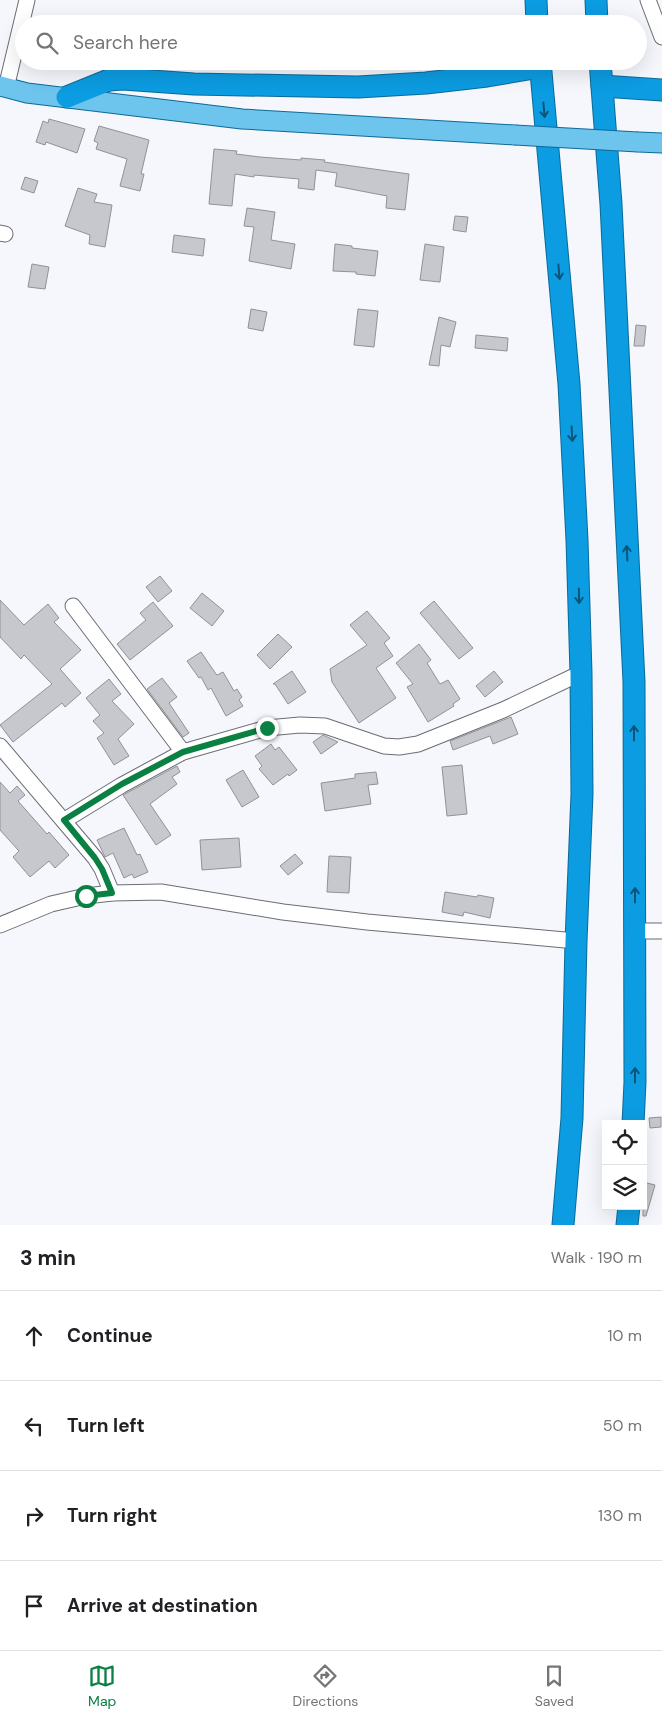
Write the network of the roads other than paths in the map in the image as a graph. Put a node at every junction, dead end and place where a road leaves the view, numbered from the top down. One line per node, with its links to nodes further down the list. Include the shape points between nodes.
1 (27, 0): 5 (street)
2 (536, 0): 6 (highway)
3 (596, 0): 7 (highway)
4 (648, 0): 8 (street)
5 (23, 15)
6 (537, 15)
7 (597, 15)
8 (662, 37)
9 (15, 44): 14 (street)
10 (514, 70): 16 (highway, via 426,83 358,87 194,84 123,79 109,80)
11 (541, 70): 19 (highway, one-way to 19, via 569,384)
12 (601, 70): 13 (highway)
13 (602, 86): 15 (highway); 25 (highway, one-way to 13, via 634,682 611,204)
14 (3, 87): 16 (main road)
15 (662, 90)
16 (67, 97): 17 (main road, bridge, via 242,119)
17 (662, 143)
18 (73, 606): 21 (street)
19 (581, 673): 21 (street, via 504,710 418,744 384,746 324,726 300,725 267,728); 27 (highway, via 582,794)
20 (0, 746): 22 (street)
21 (183, 752): 22 (street)
22 (64, 820): 23 (street, via 95,858)
23 (112, 893): 24 (street, via 51,904); 27 (street, via 162,892 367,922)
24 (0, 925)
25 (636, 931): 26 (street); 28 (highway, one-way to 25)
26 (662, 931)
27 (576, 941): 30 (highway, via 572,1118)
28 (633, 1120)
29 (629, 1210): 31 (highway)
30 (563, 1225)
31 (627, 1225)

